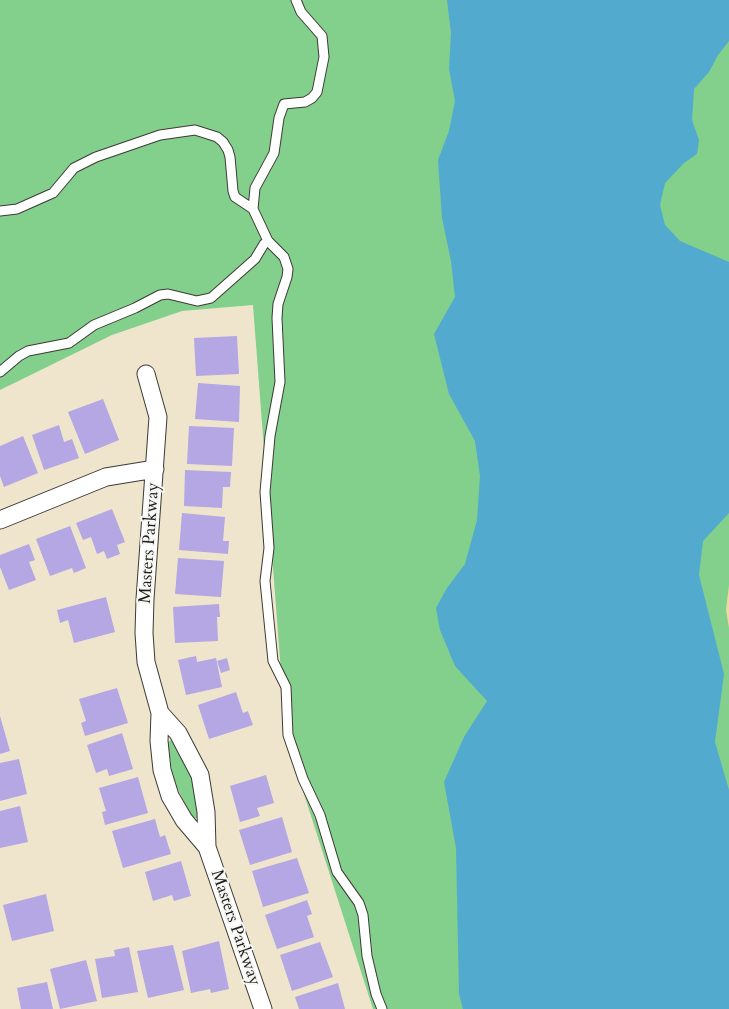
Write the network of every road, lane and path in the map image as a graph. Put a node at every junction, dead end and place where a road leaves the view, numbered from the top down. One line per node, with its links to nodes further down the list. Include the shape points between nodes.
1 (296, 0): 2 (lane, via 301,12 322,36 324,57 317,92 305,102 284,104 279,118 274,153 255,188)
2 (253, 209): 3 (lane, via 235,197 230,157 223,142 217,137 195,130 160,135 96,157 74,168 53,193 17,209); 4 (lane)
3 (0, 211)
4 (268, 241): 5 (lane, via 255,259 211,298 197,301 168,294 160,295 94,325 69,342 28,351); 12 (lane, via 284,257 288,270 278,304 276,344 280,382 270,436 265,492 269,548 265,581 273,661 286,688 288,735 301,772 320,815 337,872 359,903 363,915 367,956)
5 (0, 372)
6 (146, 374): 7 (street, Masters Parkway, via 158,417)
7 (155, 469): 8 (street, via 106,477); 9 (street, Masters Parkway, via 144,633 146,662)
8 (0, 520)
9 (160, 713): 10 (street, Masters Parkway, via 178,733 200,775 206,812); 10 (street, Masters Parkway, via 162,770 170,796 184,820)
10 (207, 847): 11 (street, Masters Parkway)
11 (262, 1009)
12 (382, 1009)

